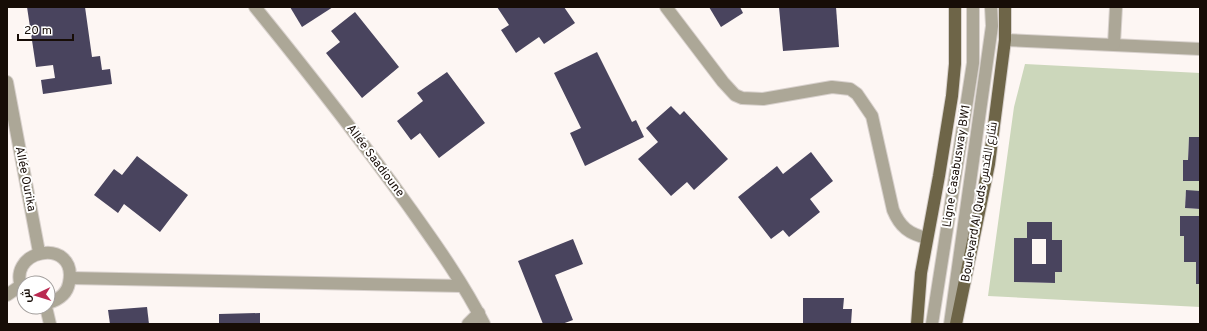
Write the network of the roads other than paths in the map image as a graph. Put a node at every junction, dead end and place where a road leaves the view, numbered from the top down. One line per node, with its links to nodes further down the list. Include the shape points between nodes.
1 (255, 7): 16 (street, Allée Saadioune, via 380,167)
2 (666, 7): 12 (street, via 735,95 762,99 832,87 850,89 858,94 872,116 896,219 909,232)
3 (955, 7): 12 (main road, via 952,96)
4 (973, 7): 22 (street, Ligne Casabusway BW1, via 973,63)
5 (991, 7): 23 (street, Ligne Casabusway BW1, via 991,33)
6 (1005, 7): 8 (main road, Boulevard Al Quds شارع القدس)
7 (1116, 7): 9 (street)
8 (1006, 40): 9 (street); 24 (main road, Boulevard Al Quds شارع القدس, via 989,164)
9 (1114, 44): 10 (street)
10 (1200, 49)
11 (7, 82): 13 (street, Allée Ourika)
12 (927, 238): 21 (main road, via 921,272)
13 (40, 252): 14 (street, via 22,265); 15 (street, via 57,255 64,261 69,269)
14 (19, 275)
15 (70, 278): 16 (street); 17 (street, via 69,287)
16 (462, 286): 18 (street, Allée Saadioune)
17 (56, 301)
18 (479, 313): 19 (street); 20 (street, Allée Saadioune)
19 (468, 324)
20 (484, 324)
21 (917, 324)
22 (932, 324)
23 (950, 324)
24 (956, 324)

